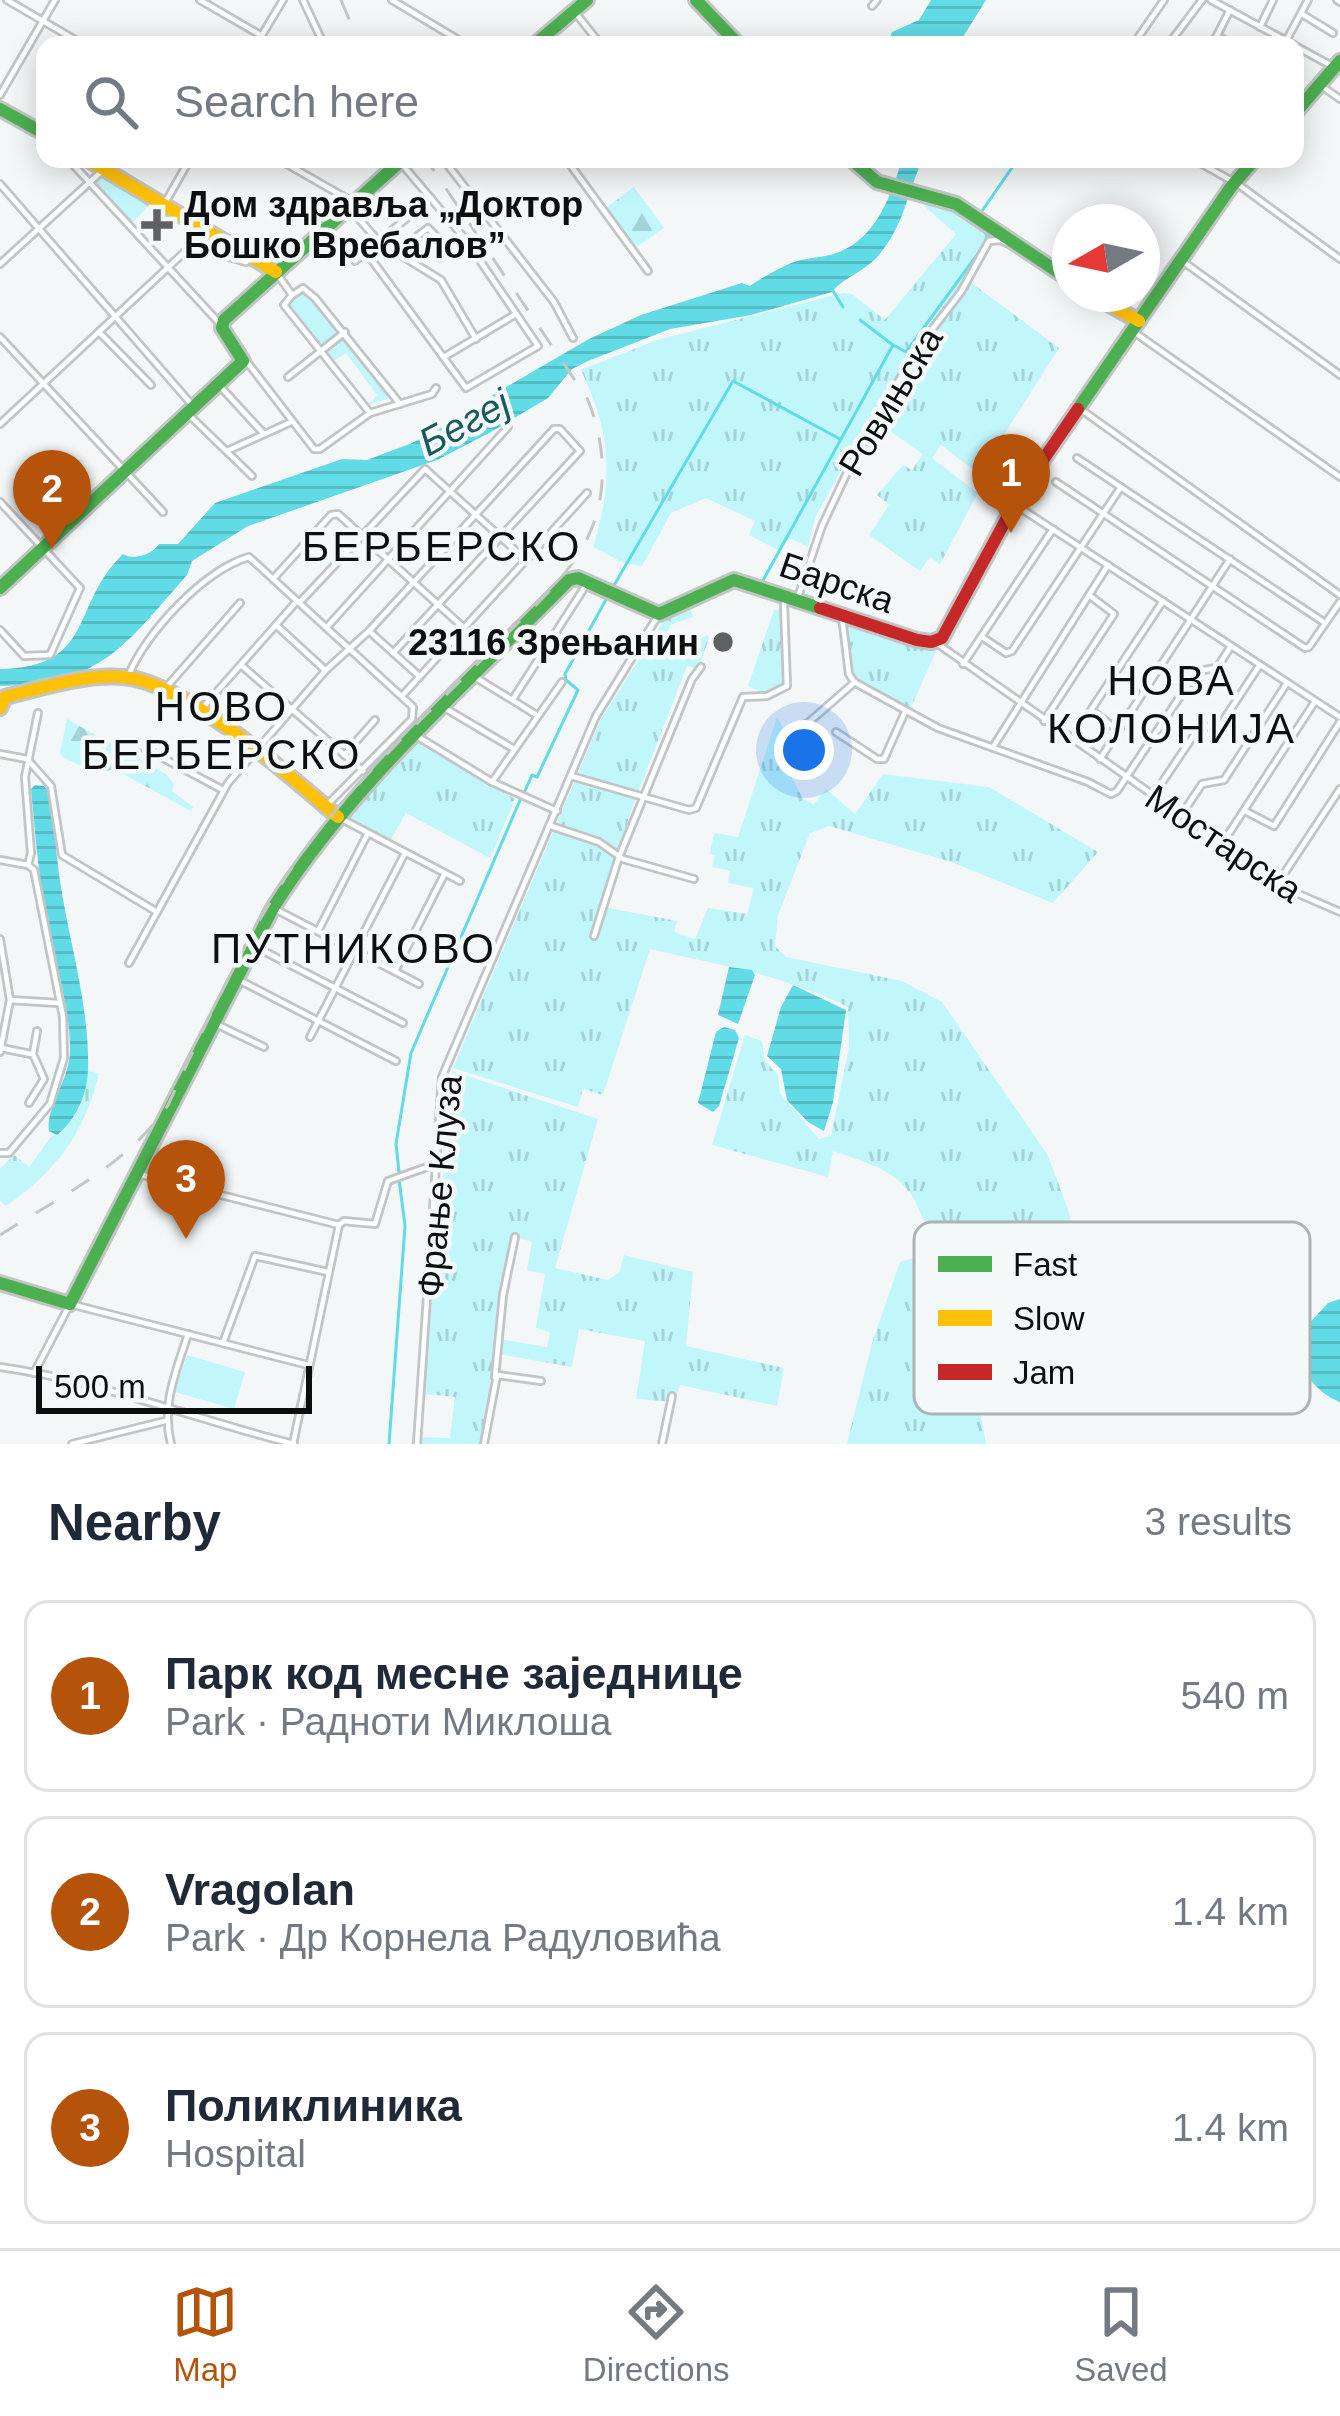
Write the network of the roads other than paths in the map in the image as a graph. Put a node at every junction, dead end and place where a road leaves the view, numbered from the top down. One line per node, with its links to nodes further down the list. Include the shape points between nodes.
1 (7, 0): 17 (street)
2 (55, 0): 17 (street)
3 (200, 0): 22 (street)
4 (284, 0): 22 (street)
5 (303, 0): 23 (street)
6 (392, 0): 24 (street)
7 (587, 0): 15 (street)
8 (696, 0): 27 (street)
9 (1164, 0): 28 (street)
10 (1202, 0): 29 (street)
11 (1211, 0): 14 (street)
12 (1273, 0): 18 (street)
13 (1308, 0): 16 (street)
14 (1230, 10): 18 (street); 20 (street)
15 (574, 11): 25 (street); 26 (street)
16 (1301, 13): 19 (street); 31 (street)
17 (43, 21): 21 (street); 35 (street)
18 (1260, 27): 30 (street)
19 (1333, 33)
20 (1217, 35)
21 (69, 36)
22 (262, 36)
23 (320, 36)
24 (452, 36)
25 (545, 36)
26 (594, 36)
27 (730, 36)
28 (1138, 36)
29 (1175, 36)
30 (1277, 36)
31 (1289, 36)
32 (1304, 49): 33 (street)
33 (1337, 64): 34 (street)
34 (1319, 85): 36 (street); 37 (street)
35 (0, 95)
36 (1340, 100)
37 (1304, 102)
38 (0, 110): 39 (street)
39 (36, 129)
40 (84, 168): 52 (street)
41 (99, 168): 51 (street)
42 (185, 168): 56 (street)
43 (292, 168): 57 (street)
44 (391, 168): 57 (street)
45 (407, 168): 55 (street)
46 (450, 168): 82 (street)
47 (573, 168): 71 (street)
48 (860, 168): 60 (street, via 872,179 956,204)
49 (1208, 168): 53 (street)
50 (1247, 168): 53 (street)
51 (106, 170): 52 (street); 56 (street)
52 (89, 181): 58 (street); 69 (street)
53 (1234, 183): 64 (street); 65 (street)
54 (0, 184): 58 (street)
55 (431, 198): 59 (street); 75 (street)
56 (165, 203): 72 (street)
57 (350, 204): 59 (street); 72 (street)
58 (39, 228): 68 (street); 76 (street)
59 (378, 242): 61 (street); 62 (street)
60 (1018, 244): 70 (street); 133 (street, Ровињска, via 989,241 917,349 840,483)
61 (366, 252): 66 (street); 85 (street)
62 (397, 252): 63 (street, via 427,228 446,246); 83 (street, via 441,280)
63 (440, 258)
64 (1340, 259)
65 (1181, 260): 78 (street); 87 (street)
66 (355, 261)
67 (246, 262): 69 (street, via 196,245)
68 (0, 264)
69 (167, 268): 76 (street); 77 (street)
70 (1052, 268)
71 (647, 271)
72 (276, 272): 73 (street); 77 (street)
73 (292, 295): 80 (street, via 305,289); 84 (street, via 284,305)
74 (1116, 312): 78 (street)
75 (517, 314): 83 (street); 85 (street, via 538,346 466,388)
76 (115, 316): 79 (street); 95 (street)
77 (222, 326): 86 (street)
78 (1136, 326): 94 (street); 105 (street)
79 (99, 332): 89 (street); 91 (street)
80 (345, 332): 84 (street); 93 (street)
81 (0, 337): 89 (street)
82 (573, 338)
83 (476, 339): 85 (street)
84 (320, 351): 88 (street); 96 (street)
85 (444, 357)
86 (244, 358): 90 (street); 97 (street)
87 (1340, 375)
88 (288, 377)
89 (44, 383): 98 (street); 103 (street)
90 (218, 384): 95 (street); 100 (street)
91 (151, 385)
92 (436, 388): 93 (street)
93 (400, 404): 96 (street)
94 (1079, 408): 111 (street); 130 (street)
95 (190, 410): 101 (street); 103 (street)
96 (370, 413): 97 (street, via 320,449)
97 (292, 422): 100 (street)
98 (0, 424)
99 (508, 427): 108 (street)
100 (263, 433): 101 (street)
101 (227, 452): 104 (street)
102 (1077, 458): 107 (street)
103 (125, 470): 112 (street); 119 (street)
104 (252, 476)
105 (1340, 477)
106 (1056, 482): 113 (street)
107 (1120, 487): 113 (street); 122 (street)
108 (450, 490): 114 (street); 116 (street, via 424,470); 120 (street)
109 (587, 494): 121 (street)
110 (0, 502): 119 (street)
111 (1013, 504): 115 (street); 146 (street)
112 (163, 512)
113 (1103, 513): 118 (street); 127 (street)
114 (476, 514): 117 (street); 117 (street, via 560,429 580,451); 125 (street)
115 (1053, 529): 118 (street); 145 (street)
116 (362, 536): 120 (street); 124 (street, via 331,515); 132 (street)
117 (501, 537): 121 (street); 135 (street)
118 (1081, 547): 123 (street); 145 (street, via 1012,651)
119 (43, 548): 128 (street); 143 (street, via 80,588 50,655 24,656)
120 (388, 559): 125 (street); 141 (street)
121 (526, 560): 142 (street)
122 (1230, 560): 127 (street); 139 (street)
123 (1108, 565): 129 (street); 131 (street)
124 (274, 579): 132 (street); 155 (street, via 249,557 211,574 135,657)
125 (413, 582): 135 (street); 144 (street)
126 (589, 582): 136 (street); 156 (street, via 567,581); 163 (street)
127 (1212, 586): 138 (street); 139 (street, via 1306,648)
128 (0, 587)
129 (1089, 595): 166 (street); 175 (street, via 1114,614)
130 (1340, 599): 139 (street)
131 (1162, 601): 138 (street); 177 (street, via 1091,710)
132 (298, 602): 140 (street); 141 (street)
133 (790, 602): 136 (street, Барска, via 736,580); 137 (street, Барска); 197 (street, via 786,688 742,697 696,808)
134 (240, 603): 161 (street)
135 (438, 604): 142 (street); 149 (street)
136 (659, 614): 190 (street, Фрање Клуза, via 596,716)
137 (842, 615): 146 (street, Барска); 159 (street)
138 (1190, 619): 147 (street); 177 (street)
139 (1325, 623)
140 (276, 625): 151 (street); 154 (street)
141 (327, 627): 148 (street)
142 (464, 628): 157 (street)
143 (0, 630)
144 (369, 631): 148 (street); 149 (street)
145 (982, 637): 150 (street)
146 (934, 642): 150 (street, Мостарска)
147 (1231, 646): 152 (street); 192 (street, via 1216,668 1197,671)
148 (350, 648): 154 (street); 162 (street)
149 (393, 653): 157 (street)
150 (963, 664): 166 (street, Мостарска)
151 (241, 665): 168 (street); 169 (street)
152 (1259, 665): 160 (street); 196 (street, via 1221,724 1198,728)
153 (701, 667): 197 (street)
154 (326, 670): 168 (street)
155 (128, 676): 161 (street); 165 (street)
156 (473, 676): 163 (street); 167 (street)
157 (420, 677): 162 (street)
158 (562, 682): 172 (street)
159 (855, 682): 170 (street); 176 (street)
160 (1287, 683): 164 (street); 202 (street, via 1224,781 1202,784)
161 (164, 690): 169 (street)
162 (402, 696): 188 (street, via 412,719)
163 (513, 699): 172 (street)
164 (1316, 701): 174 (street); 199 (street)
165 (1, 703)
166 (1018, 703): 175 (street, Мостарска); 181 (street)
167 (443, 707): 179 (street); 182 (street)
168 (292, 709): 183 (street); 185 (street)
169 (199, 712): 183 (street)
170 (905, 712): 178 (street, via 881,760); 181 (street)
171 (38, 713): 186 (street)
172 (536, 714): 182 (street)
173 (375, 720): 185 (street)
174 (1340, 720): 199 (street, via 1274,826)
175 (1045, 721): 187 (street, Мостарска)
176 (799, 727)
177 (1119, 731): 187 (street)
178 (836, 732)
179 (415, 735): 193 (street); 201 (street)
180 (133, 742): 195 (street)
181 (993, 747): 192 (street, via 1111,794)
182 (514, 749): 193 (street)
183 (256, 752): 195 (street); 198 (street)
184 (0, 754): 186 (street)
185 (344, 755): 188 (street)
186 (27, 759): 189 (street); 191 (street)
187 (1100, 759): 192 (street, Мостарска)
188 (363, 771): 198 (street)
189 (37, 774): 191 (street); 215 (street, via 55,792 62,855)
190 (572, 776): 197 (street); 200 (street, Фрање Клуза)
191 (26, 777): 209 (street)
192 (1126, 777): 196 (street, Мостарска)
193 (492, 782): 200 (street)
194 (1340, 789): 213 (street)
195 (224, 790): 215 (street)
196 (1153, 796): 202 (street, Мостарска)
197 (643, 797): 207 (street)
198 (326, 806): 201 (street)
199 (1244, 810): 205 (street)
200 (557, 811): 203 (street, Фрање Клуза)
201 (340, 815): 204 (street); 214 (street)
202 (1181, 815): 205 (street, Мостарска)
203 (551, 826): 207 (street); 241 (street, Фрање Клуза, via 442,1077)
204 (368, 834): 206 (street); 217 (street)
205 (1222, 844): 213 (street, Мостарска)
206 (405, 853): 210 (street); 221 (street)
207 (619, 856): 211 (street); 218 (street)
208 (0, 860): 209 (street)
209 (28, 865): 229 (street)
210 (445, 874): 212 (street); 224 (street)
211 (694, 879)
212 (460, 881)
213 (1278, 883): 216 (street, Мостарска)
214 (273, 908): 217 (street); 220 (street)
215 (158, 912): 222 (street)
216 (1340, 912)
217 (318, 931): 221 (street)
218 (594, 936)
219 (0, 939): 223 (street)
220 (254, 946): 225 (street); 227 (street)
221 (355, 950): 224 (street); 227 (street)
222 (129, 963)
223 (2, 968): 228 (street)
224 (395, 971): 226 (street)
225 (237, 979): 230 (street); 231 (street)
226 (418, 983)
227 (335, 988): 230 (street); 232 (street)
228 (10, 1000): 229 (street); 236 (street)
229 (61, 1004): 240 (street, via 57,1089 37,1122)
230 (318, 1021): 234 (street); 238 (street)
231 (214, 1023): 235 (street); 242 (street)
232 (403, 1023)
233 (37, 1031): 237 (street)
234 (310, 1037)
235 (264, 1047)
236 (0, 1050): 237 (street)
237 (33, 1054): 239 (street, via 44,1079)
238 (396, 1061)
239 (29, 1103)
240 (1, 1154)
241 (439, 1163): 243 (street, via 388,1181 375,1224); 261 (street, Фрање Клуза)
242 (138, 1174): 243 (street); 247 (street)
243 (338, 1225): 245 (street)
244 (514, 1237): 253 (street)
245 (330, 1273): 249 (street, via 257,1256); 251 (street)
246 (0, 1283): 247 (street)
247 (70, 1304): 248 (street); 252 (street)
248 (188, 1334): 249 (street); 256 (street)
249 (223, 1343): 251 (street)
250 (0, 1366): 252 (street)
251 (310, 1366): 260 (street)
252 (34, 1373): 256 (street)
253 (495, 1377): 254 (street); 262 (street)
254 (541, 1381)
255 (672, 1396): 263 (street)
256 (166, 1405): 257 (street); 260 (street)
257 (165, 1421): 258 (street); 259 (street)
258 (73, 1444)
259 (171, 1444)
260 (294, 1444)
261 (417, 1444)
262 (484, 1444)
263 (662, 1444)

